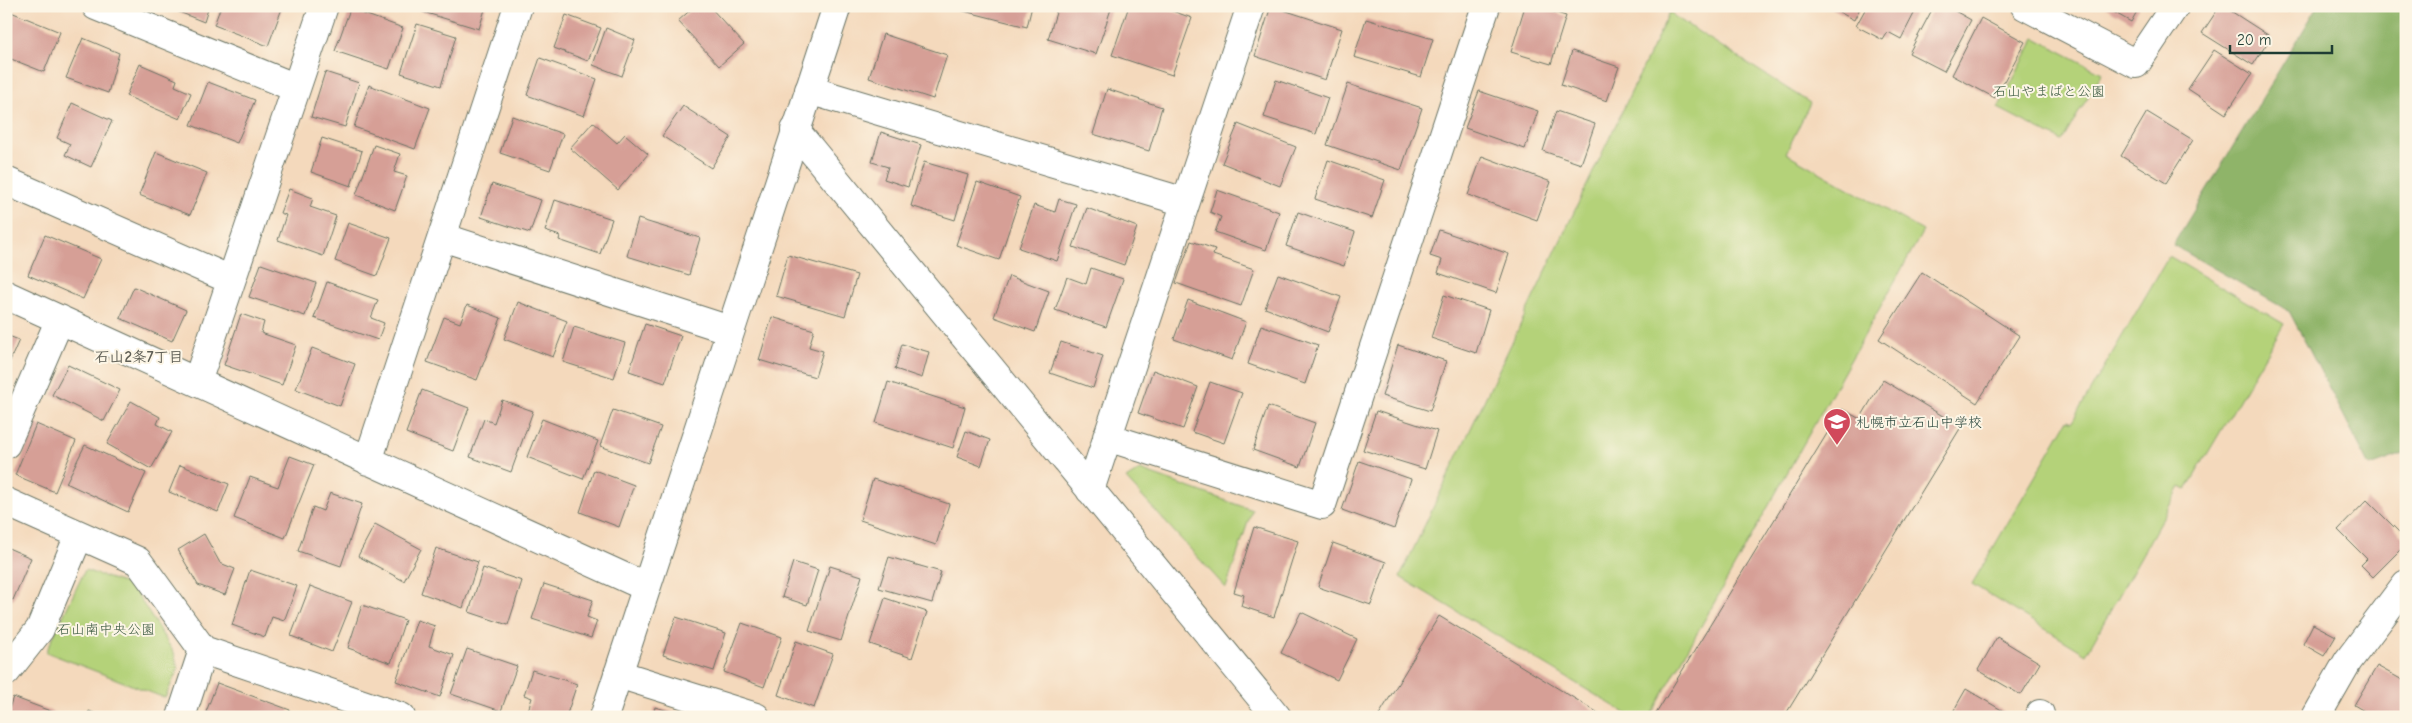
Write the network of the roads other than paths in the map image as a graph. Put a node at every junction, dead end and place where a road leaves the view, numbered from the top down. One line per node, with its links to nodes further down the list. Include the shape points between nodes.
1 (96, 6): 9 (street)
2 (324, 6): 9 (street)
3 (518, 6): 14 (street)
4 (837, 6): 10 (street)
5 (1251, 6): 13 (street)
6 (1486, 6): 20 (street, via 1322,505)
7 (2025, 6): 8 (street, via 2136,64)
8 (2175, 6)
9 (296, 88): 15 (street)
10 (809, 90): 11 (street); 13 (street)
11 (795, 130): 18 (street); 23 (street)
12 (6, 181): 15 (street)
13 (1185, 202): 20 (street)
14 (442, 237): 18 (street); 22 (street)
15 (231, 280): 19 (street)
16 (6, 295): 17 (street)
17 (60, 319): 19 (street); 21 (street)
18 (730, 330): 27 (street)
19 (196, 382): 22 (street)
20 (1107, 437): 23 (street)
21 (6, 444)
22 (368, 461): 27 (street)
23 (1090, 490): 35 (street)
24 (6, 502): 25 (street)
25 (79, 535): 28 (street, via 138,561); 29 (street, via 40,629)
26 (2406, 584): 36 (street, via 2348,661)
27 (646, 587): 30 (street)
28 (203, 650): 31 (street); 32 (street)
29 (6, 672)
30 (618, 674): 33 (street); 34 (street)
31 (181, 717)
32 (401, 717)
33 (604, 717)
34 (756, 717)
35 (1277, 717)
36 (2316, 717)

